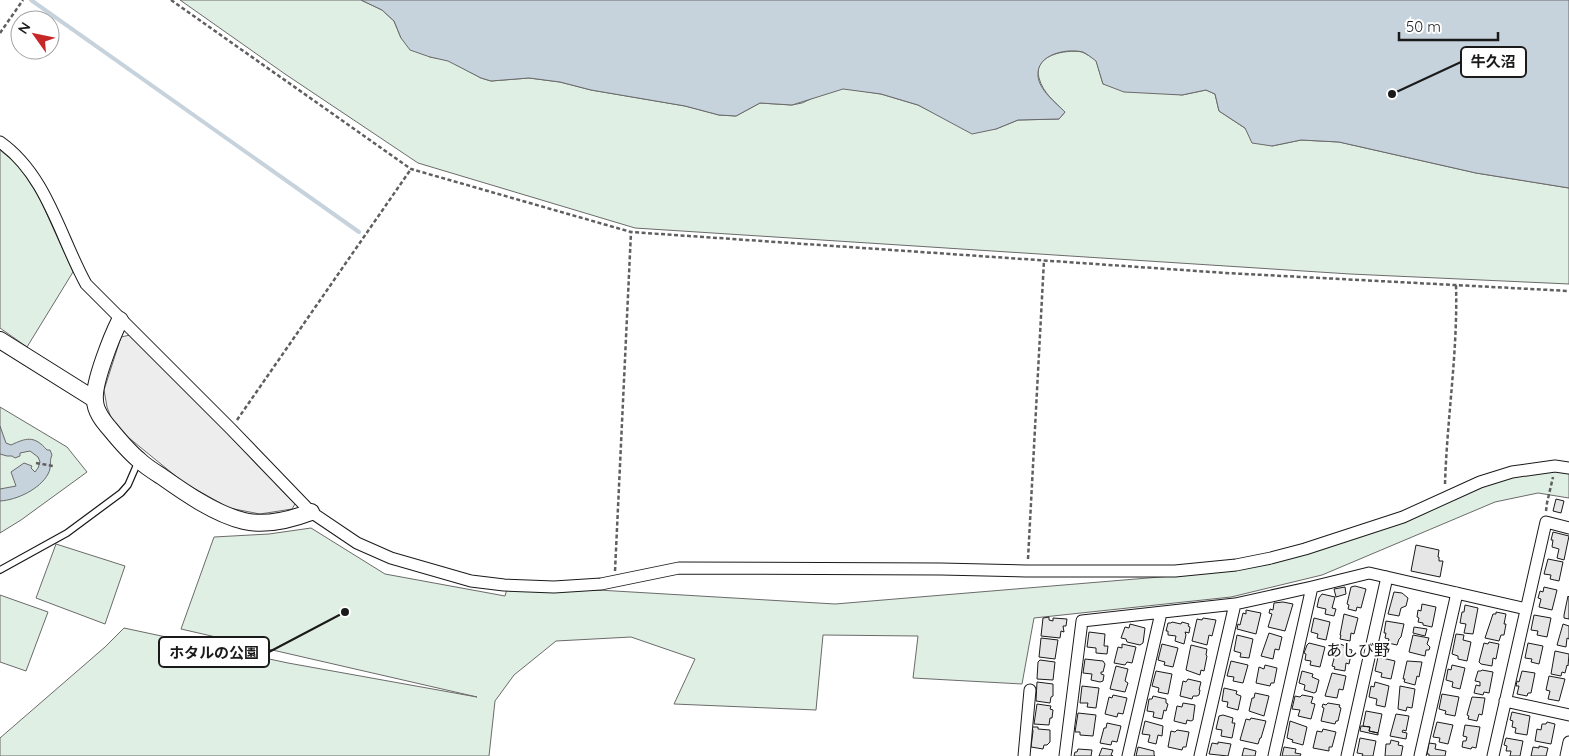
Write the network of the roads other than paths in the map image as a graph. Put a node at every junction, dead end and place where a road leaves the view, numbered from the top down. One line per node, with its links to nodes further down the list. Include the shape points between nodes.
1 (0, 142): 2 (street, via 28,169 43,191 74,264 86,284)
2 (120, 320): 4 (street, via 98,378); 7 (street)
3 (0, 340): 4 (street)
4 (94, 400): 5 (street, via 100,416)
5 (139, 460): 7 (street, via 226,516 259,523 293,519); 9 (lane, via 128,485 121,492 67,533)
6 (1569, 468): 7 (street, via 1555,466 1512,472 1480,482 1403,517 1271,558 1175,572 1027,567 679,568 615,582 554,587 504,585 471,581 391,558 357,543)
7 (311, 512)
8 (1569, 528): 14 (street, via 1546,522)
9 (0, 570)
10 (1387, 577): 11 (street, via 1369,573); 12 (street); 25 (street)
11 (1312, 587): 13 (street); 24 (street)
12 (1458, 593): 14 (street); 26 (street)
13 (1234, 604): 15 (street); 23 (street)
14 (1526, 609): 17 (street)
15 (1161, 612): 21 (street, via 1082,621); 22 (street)
16 (1030, 690): 20 (street)
17 (1505, 701): 18 (street); 27 (street)
18 (1569, 715)
19 (1569, 742): 28 (street)
20 (1024, 756)
21 (1065, 756)
22 (1128, 756)
23 (1200, 756)
24 (1274, 756)
25 (1347, 756)
26 (1420, 756)
27 (1493, 756)
28 (1566, 756)

